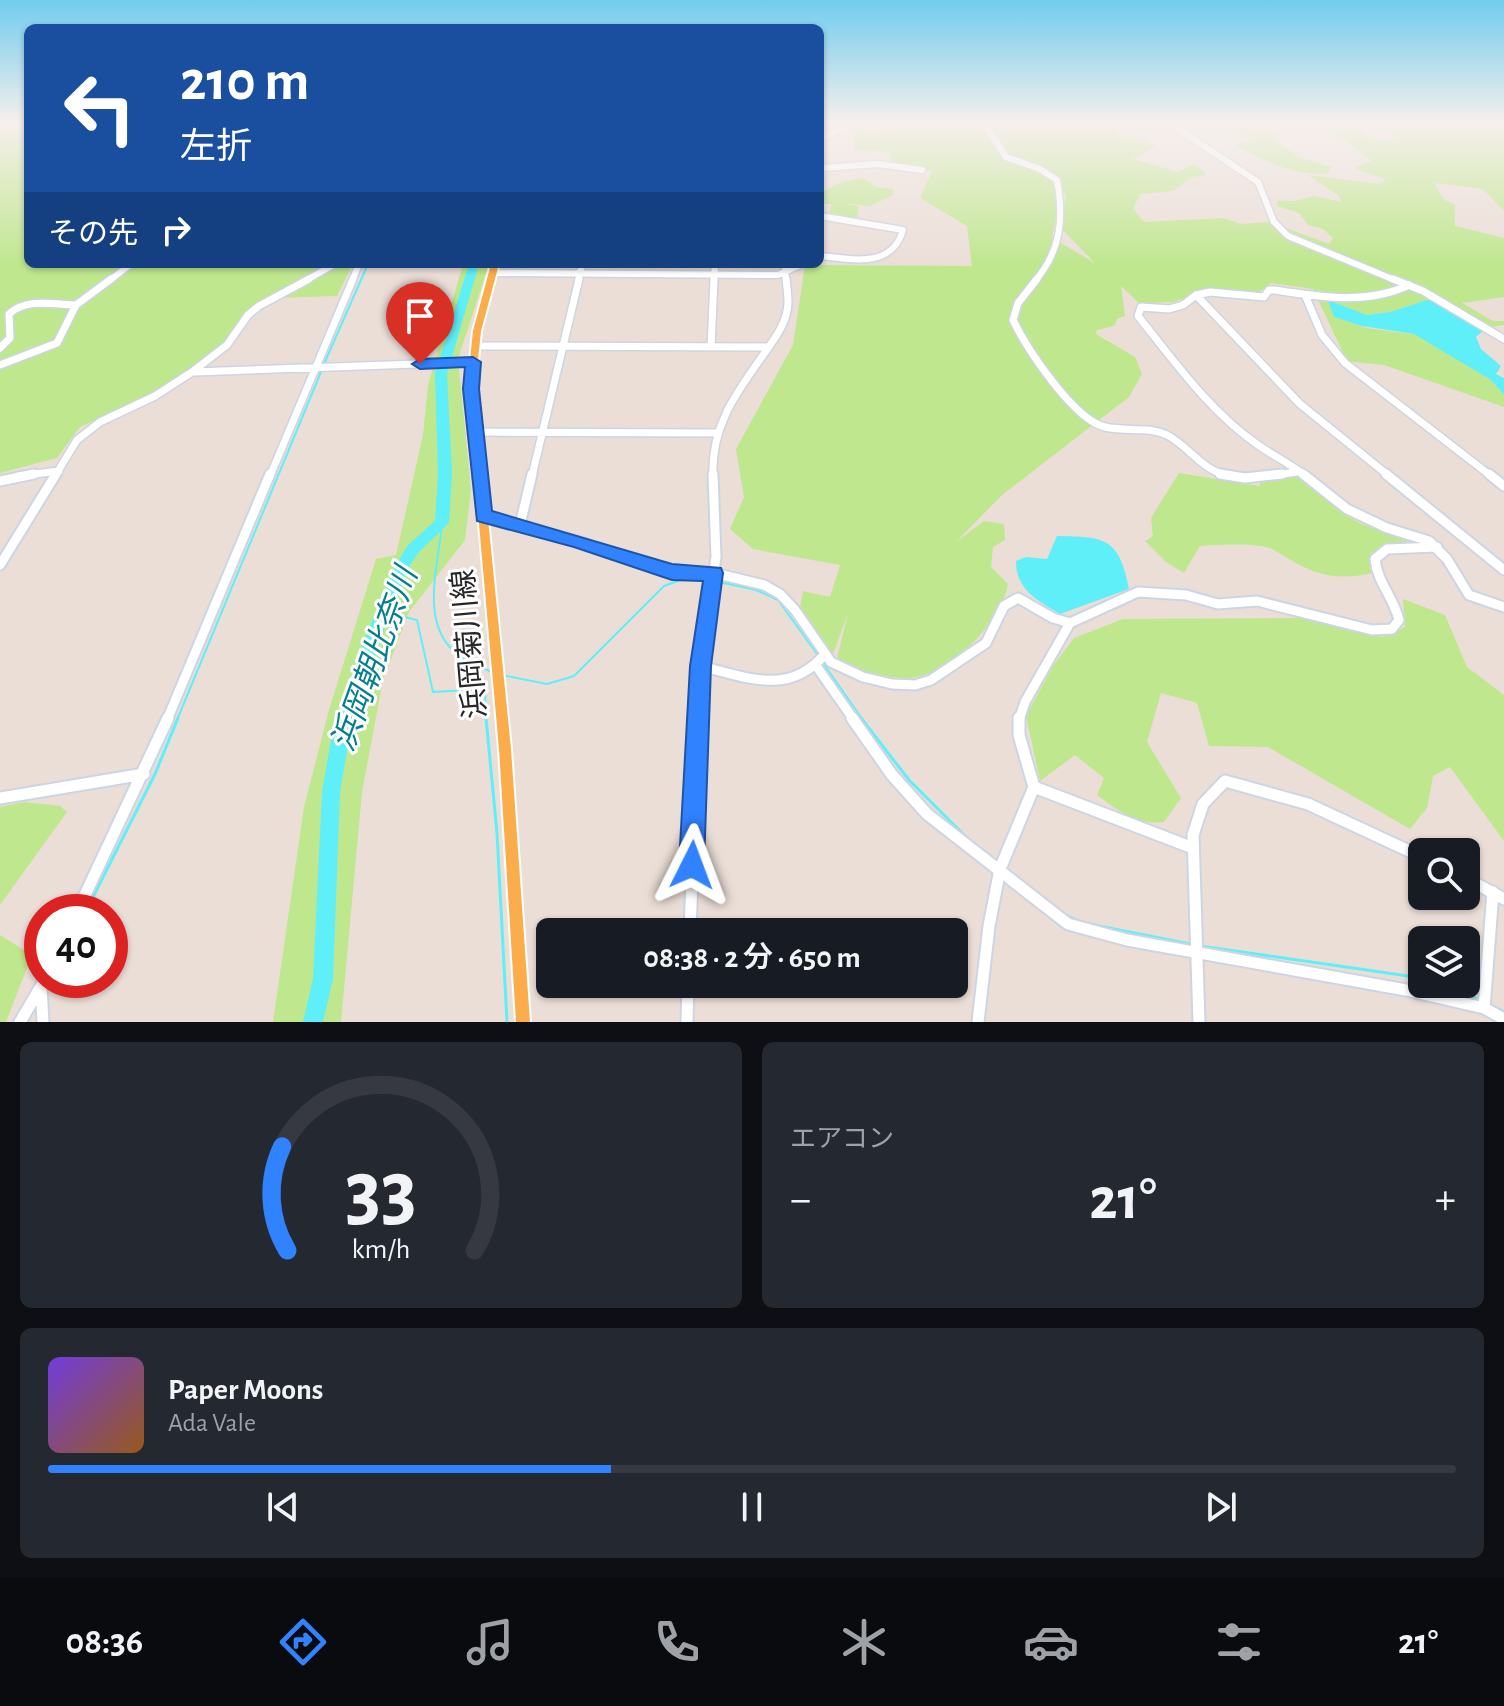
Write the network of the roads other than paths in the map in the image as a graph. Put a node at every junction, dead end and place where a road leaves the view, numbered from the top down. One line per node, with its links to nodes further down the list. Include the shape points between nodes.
1 (1043, 171): 36 (street, via 1057,180 1060,195 1056,247 1050,263 1021,297 1013,320 1077,411 1112,429 1168,436 1225,477)
2 (1241, 171): 16 (street, via 1258,182 1279,230)
3 (824, 217): 4 (street, via 903,230 902,238 877,261)
4 (824, 256)
5 (126, 268): 19 (street)
6 (328, 268): 31 (street, via 259,306 227,345)
7 (357, 268): 30 (street)
8 (581, 268): 13 (street)
9 (715, 268): 14 (street)
10 (785, 268): 15 (street)
11 (795, 268): 15 (street)
12 (494, 269): 13 (street); 24 (main road, 浜岡菊川線)
13 (580, 274): 14 (street); 23 (street)
14 (714, 274): 15 (street); 25 (street)
15 (785, 274): 26 (street, via 788,305)
16 (1409, 285): 18 (street, via 1367,296); 21 (street)
17 (1196, 295): 18 (street, via 1264,297 1275,290); 36 (street, via 1169,309 1141,307 1138,316 1204,397); 43 (street, via 1300,404)
18 (1305, 295): 38 (street, via 1322,335 1345,363)
19 (76, 305): 27 (street, via 26,303 13,308 12,336); 29 (street, via 57,343)
20 (1504, 328): 21 (street)
21 (1490, 330): 22 (street)
22 (1504, 339)
23 (563, 345): 24 (street); 25 (street); 32 (street)
24 (475, 346): 28 (main road, 浜岡菊川線)
25 (711, 347): 26 (street)
26 (768, 347): 34 (street)
27 (0, 348)
28 (468, 362): 30 (street); 33 (main road, 浜岡菊川線)
29 (0, 365)
30 (314, 370): 31 (street); 50 (street)
31 (192, 372): 35 (street, via 87,431)
32 (544, 431): 33 (street); 34 (street); 40 (street)
33 (475, 432): 39 (main road, 浜岡菊川線)
34 (716, 433): 44 (street)
35 (59, 471): 37 (street); 42 (street)
36 (1297, 472): 41 (street, via 1347,509)
37 (0, 481)
38 (1504, 486)
39 (484, 516): 40 (street); 67 (main road, 浜岡菊川線)
40 (520, 525): 44 (street, via 672,572)
41 (1437, 547): 45 (street, via 1469,595); 46 (street, via 1387,549 1375,559 1398,613 1392,629 1372,630 1257,601 1218,604 1186,595 1138,592)
42 (0, 565)
43 (1504, 570)
44 (714, 573): 47 (street, via 780,594); 48 (street)
45 (1504, 607)
46 (1070, 623): 47 (street, via 1018,598 1004,606 986,643 915,685 863,677 842,669); 51 (street, via 1019,718)
47 (825, 654): 49 (street)
48 (700, 666): 49 (street, via 773,684); 59 (street)
49 (817, 667): 55 (street, via 892,775 927,814)
50 (144, 774): 52 (street); 57 (street)
51 (1034, 787): 53 (street); 55 (street)
52 (0, 798)
53 (1193, 848): 54 (street, via 1198,805 1225,781 1308,804); 60 (street)
54 (1408, 850)
55 (1000, 869): 60 (street, via 1043,908 1081,930); 69 (street)
56 (1480, 886): 58 (street)
57 (86, 894)
58 (1498, 896): 64 (street)
59 (691, 918)
60 (1196, 952): 64 (street); 70 (street)
61 (34, 998): 65 (street)
62 (43, 998): 66 (street)
63 (688, 998): 68 (street)
64 (1492, 1011)
65 (20, 1022)
66 (43, 1022)
67 (523, 1022)
68 (687, 1022)
69 (978, 1022)
70 (1199, 1022)

